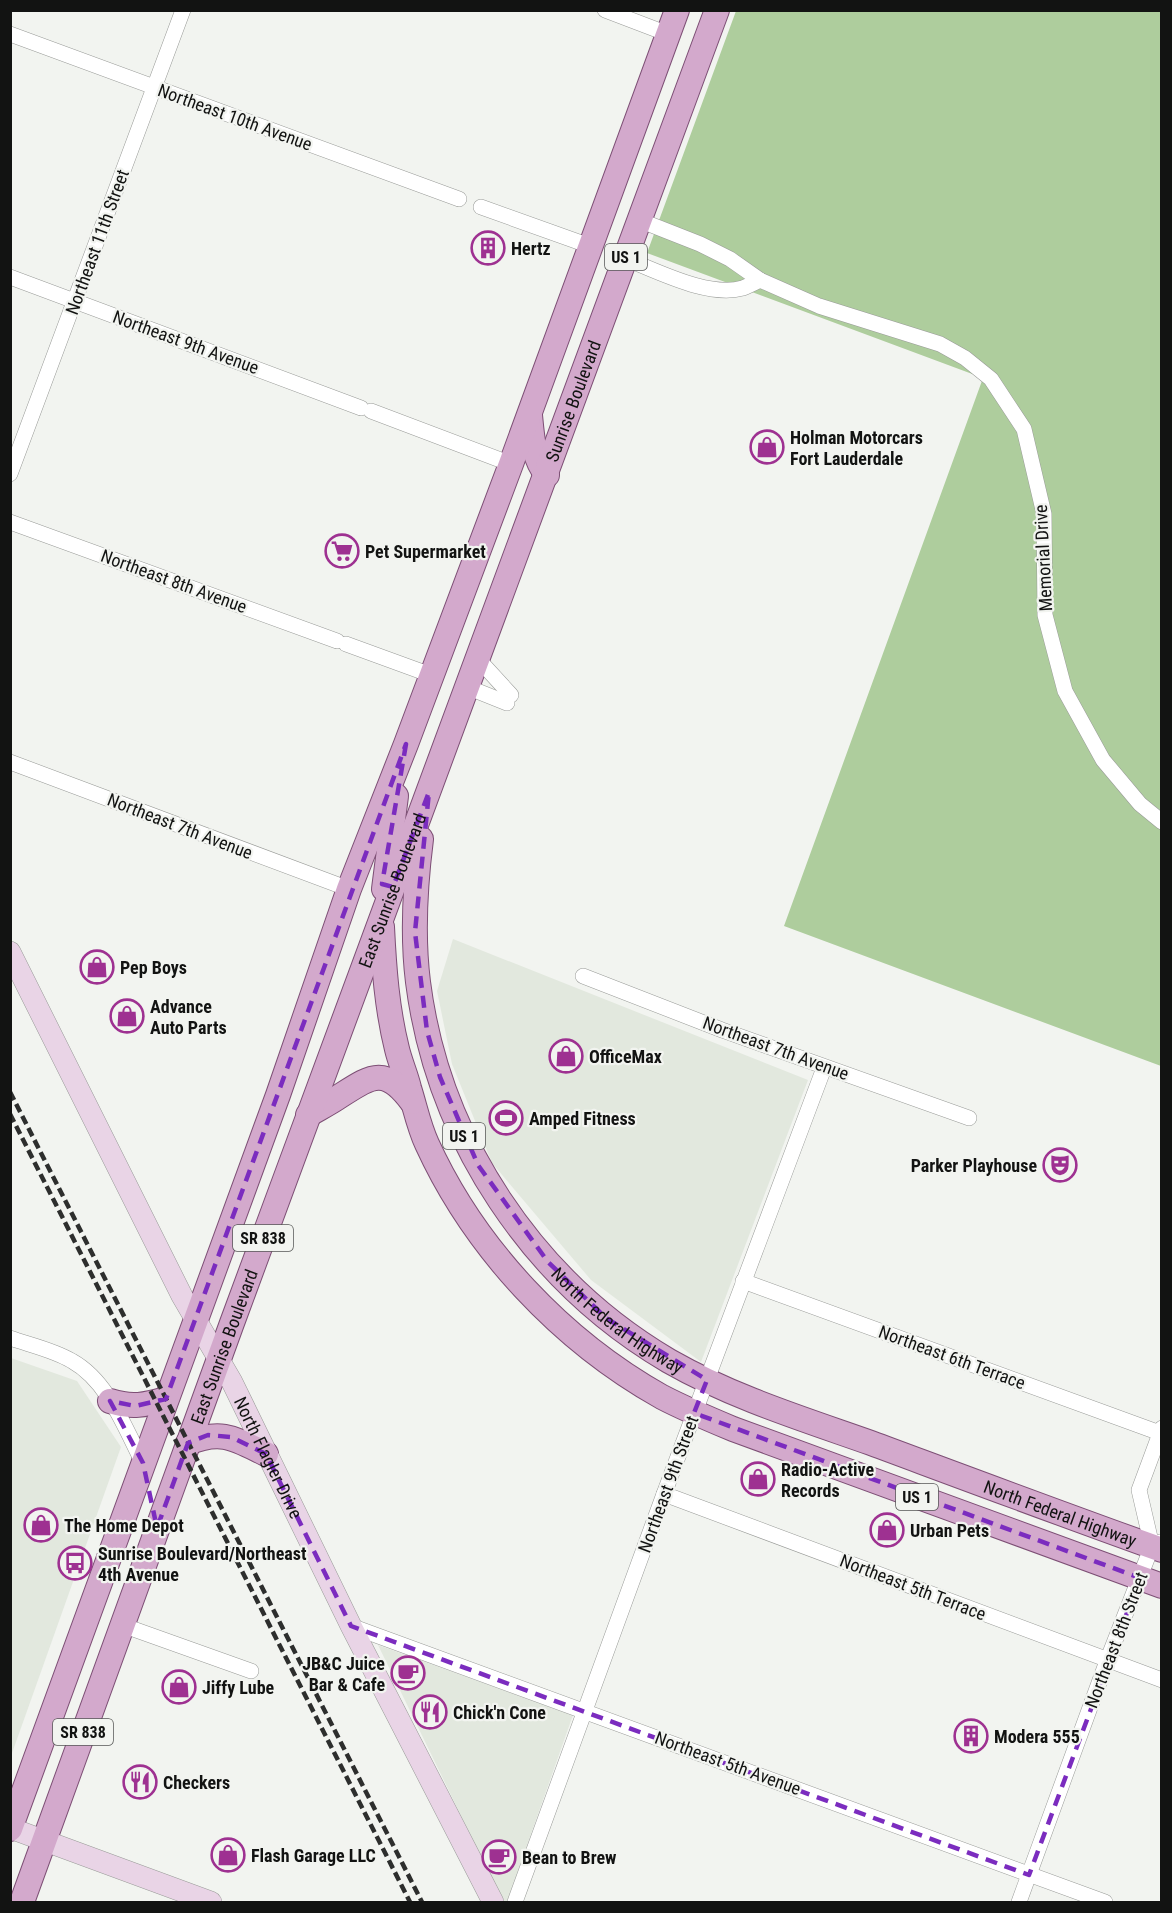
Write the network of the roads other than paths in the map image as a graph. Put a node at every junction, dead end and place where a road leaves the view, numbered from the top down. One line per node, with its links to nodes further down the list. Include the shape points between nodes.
1 (183, 10): 7 (street, Northeast 11th Street)
2 (605, 10): 6 (street)
3 (677, 10): 6 (main road, Sunrise Boulevard / US 1)
4 (717, 10): 11 (main road, Sunrise Boulevard / US 1)
5 (10, 34): 7 (street, Northeast 10th Avenue)
6 (668, 34): 8 (main road, Sunrise Boulevard / US 1)
7 (155, 87): 9 (street, Northeast 10th Avenue); 16 (street, Northeast 11th Street)
8 (610, 192): 12 (main road, Sunrise Boulevard / US 1); 13 (main road, via 612,223)
9 (459, 200)
10 (482, 207): 12 (street)
11 (639, 220): 13 (main road, Sunrise Boulevard / US 1); 15 (street, Memorial Drive, via 700,244)
12 (590, 246): 17 (main road, Sunrise Boulevard / US 1)
13 (626, 259): 15 (street, via 701,287 725,290); 20 (main road, Sunrise Boulevard / US 1)
14 (10, 277): 16 (street, Northeast 9th Avenue)
15 (760, 280): 28 (street, Memorial Drive, via 819,306 940,344 991,379 1024,429 1044,514 1045,615 1065,691 1103,760 1140,804)
16 (75, 301): 18 (street, Northeast 9th Avenue); 19 (street, Northeast 11th Street)
17 (529, 413): 18 (main road, Sunrise Boulevard / US 1); 20 (main road, via 534,451)
18 (511, 464): 23 (main road, Sunrise Boulevard / US 1)
19 (10, 474)
20 (547, 475): 22 (main road, Sunrise Boulevard / US 1)
21 (10, 522): 23 (street, Northeast 8th Avenue)
22 (478, 659): 24 (main road, Sunrise Boulevard / US 1); 24 (street, via 509,699)
23 (431, 675): 25 (main road, Sunrise Boulevard / US 1)
24 (467, 687): 27 (main road, Sunrise Boulevard / US 1)
25 (406, 744): 29 (main road, East Sunrise Boulevard / SR 838); 30 (main road, via 389,836)
26 (10, 762): 29 (street, Northeast 7th Avenue)
27 (429, 792): 30 (main road, East Sunrise Boulevard / SR 838); 41 (main road, North Federal Highway / US 1, via 416,887 418,981 440,1077 457,1121 488,1182 548,1262 606,1318 670,1361)
28 (1161, 822)
29 (349, 889): 38 (main road, East Sunrise Boulevard / SR 838)
30 (382, 916): 34 (main road, North Federal Highway / US 1, via 392,1022); 35 (main road, East Sunrise Boulevard / SR 838)
31 (10, 952): 38 (street, North Flagler Drive)
32 (583, 976): 33 (street, Northeast 7th Avenue)
33 (824, 1068): 36 (street, Northeast 7th Avenue); 37 (street, Northeast 9th Street)
34 (414, 1106): 35 (main road, via 394,1082 374,1078); 44 (main road, North Federal Highway / US 1, via 427,1143 456,1197 515,1277 592,1350 638,1382)
35 (308, 1115): 40 (main road, East Sunrise Boulevard / SR 838)
36 (969, 1118)
37 (743, 1281): 41 (street, Northeast 9th Street); 45 (street, Northeast 6th Terrace)
38 (195, 1321): 40 (street, North Flagler Drive); 42 (main road, East Sunrise Boulevard / SR 838)
39 (10, 1338): 43 (street, via 71,1360 93,1375)
40 (218, 1361): 46 (main road, East Sunrise Boulevard / SR 838); 47 (street, North Flagler Drive)
41 (707, 1380): 44 (street, Northeast 9th Street); 51 (main road, North Federal Highway / US 1, via 739,1395)
42 (166, 1398): 43 (main road, via 135,1406); 48 (main road, East Sunrise Boulevard / SR 838)
43 (110, 1401): 48 (street)
44 (694, 1413): 49 (street, Northeast 9th Street); 52 (main road, North Federal Highway / US 1)
45 (1161, 1431): 51 (street, via 1139,1490)
46 (188, 1443): 47 (main road, via 220,1435); 50 (main road, East Sunrise Boulevard / SR 838)
47 (266, 1454): 54 (street, North Flagler Drive)
48 (143, 1463): 50 (main road, via 151,1485); 59 (main road, East Sunrise Boulevard / SR 838)
49 (664, 1494): 55 (street, Northeast 5th Terrace); 58 (street, Northeast 9th Street)
50 (157, 1528): 53 (main road, East Sunrise Boulevard / SR 838)
51 (1158, 1545): 52 (street, Northeast 8th Street)
52 (1150, 1582): 55 (street, Northeast 8th Street)
53 (122, 1624): 56 (street); 60 (main road, East Sunrise Boulevard / SR 838)
54 (351, 1626): 58 (street, Northeast 5th Avenue); 64 (street, North Flagler Drive)
55 (1107, 1661): 57 (street, Northeast 5th Terrace); 61 (street, Northeast 8th Street)
56 (250, 1671)
57 (1161, 1680)
58 (585, 1710): 61 (street, Northeast 5th Avenue); 65 (street, Northeast 9th Street)
59 (11, 1828): 60 (street)
60 (45, 1840): 62 (main road, East Sunrise Boulevard / SR 838); 63 (street)
61 (1029, 1875): 66 (street, Northeast 8th Street); 67 (street, Northeast 5th Avenue)
62 (22, 1902)
63 (211, 1902)
64 (493, 1902)
65 (515, 1902)
66 (1019, 1902)
67 (1105, 1902)

